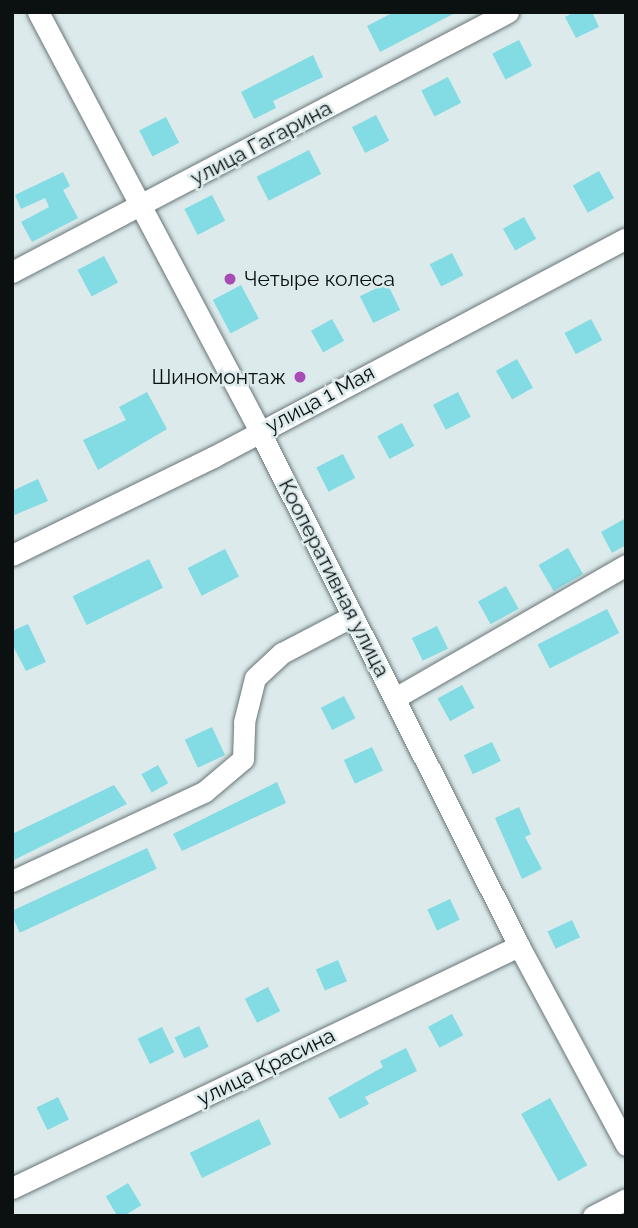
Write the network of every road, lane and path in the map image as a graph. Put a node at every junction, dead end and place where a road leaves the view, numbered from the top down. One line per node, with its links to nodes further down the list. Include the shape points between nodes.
1 (38, 12): 3 (street, Кооперативная улица)
2 (508, 12): 3 (street, улица Гагарина)
3 (140, 207): 5 (street, улица Гагарина); 6 (street, Кооперативная улица)
4 (626, 238): 6 (street, улица 1 Мая)
5 (12, 272)
6 (260, 432): 7 (street, улица 1 Мая); 9 (street, Кооперативная улица)
7 (12, 555)
8 (626, 565): 10 (street)
9 (353, 616): 10 (street, Кооперативная улица); 11 (street, via 282,653 255,678 244,722 243,759 204,792)
10 (395, 698): 12 (street, Кооперативная улица)
11 (12, 881)
12 (519, 946): 13 (street, Кооперативная улица); 14 (street, улица Красина)
13 (623, 1134)
14 (12, 1188)
15 (626, 1199): 16 (street)
16 (593, 1216)

